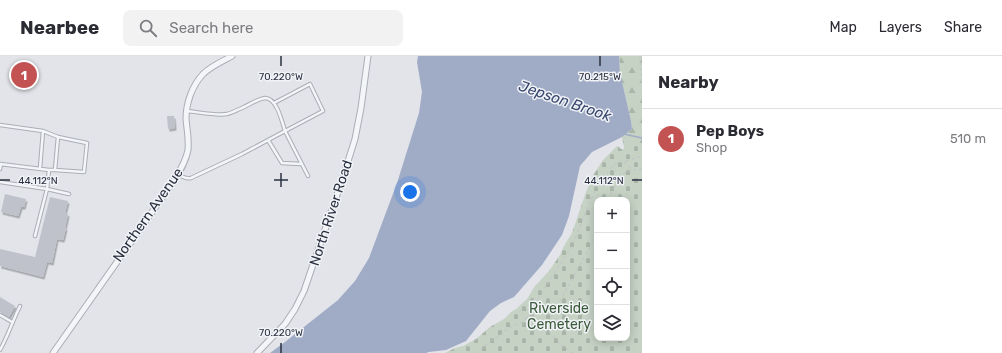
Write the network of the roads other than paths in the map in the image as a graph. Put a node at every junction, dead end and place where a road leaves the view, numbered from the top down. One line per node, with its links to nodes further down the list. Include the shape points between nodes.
1 (232, 56): 4 (street, Northern Avenue, via 203,74 193,87)
2 (368, 56): 27 (street, North River Road, via 355,139 304,291 285,324)
3 (274, 103): 4 (lane, via 264,98 229,114); 7 (lane); 7 (lane, via 310,84 323,111)
4 (186, 111): 16 (street, Northern Avenue, via 188,151)
5 (0, 125): 6 (lane)
6 (43, 131): 8 (lane); 12 (lane)
7 (285, 131): 9 (lane); 11 (lane)
8 (58, 137): 15 (lane); 15 (lane, via 87,143 84,172)
9 (268, 140): 11 (lane, via 282,163); 16 (lane, via 191,178 184,178)
10 (0, 164): 12 (lane); 13 (lane)
11 (301, 164): 17 (lane)
12 (40, 168): 14 (lane)
13 (0, 169)
14 (49, 170): 15 (lane); 19 (lane)
15 (55, 170)
16 (178, 174): 26 (street, Northern Avenue)
17 (308, 176)
18 (0, 182): 19 (lane)
19 (48, 189): 20 (lane); 21 (lane)
20 (69, 194)
21 (35, 236)
22 (20, 306): 24 (lane)
23 (0, 315): 24 (lane)
24 (12, 322): 25 (lane)
25 (0, 350)
26 (53, 353)
27 (257, 353)

